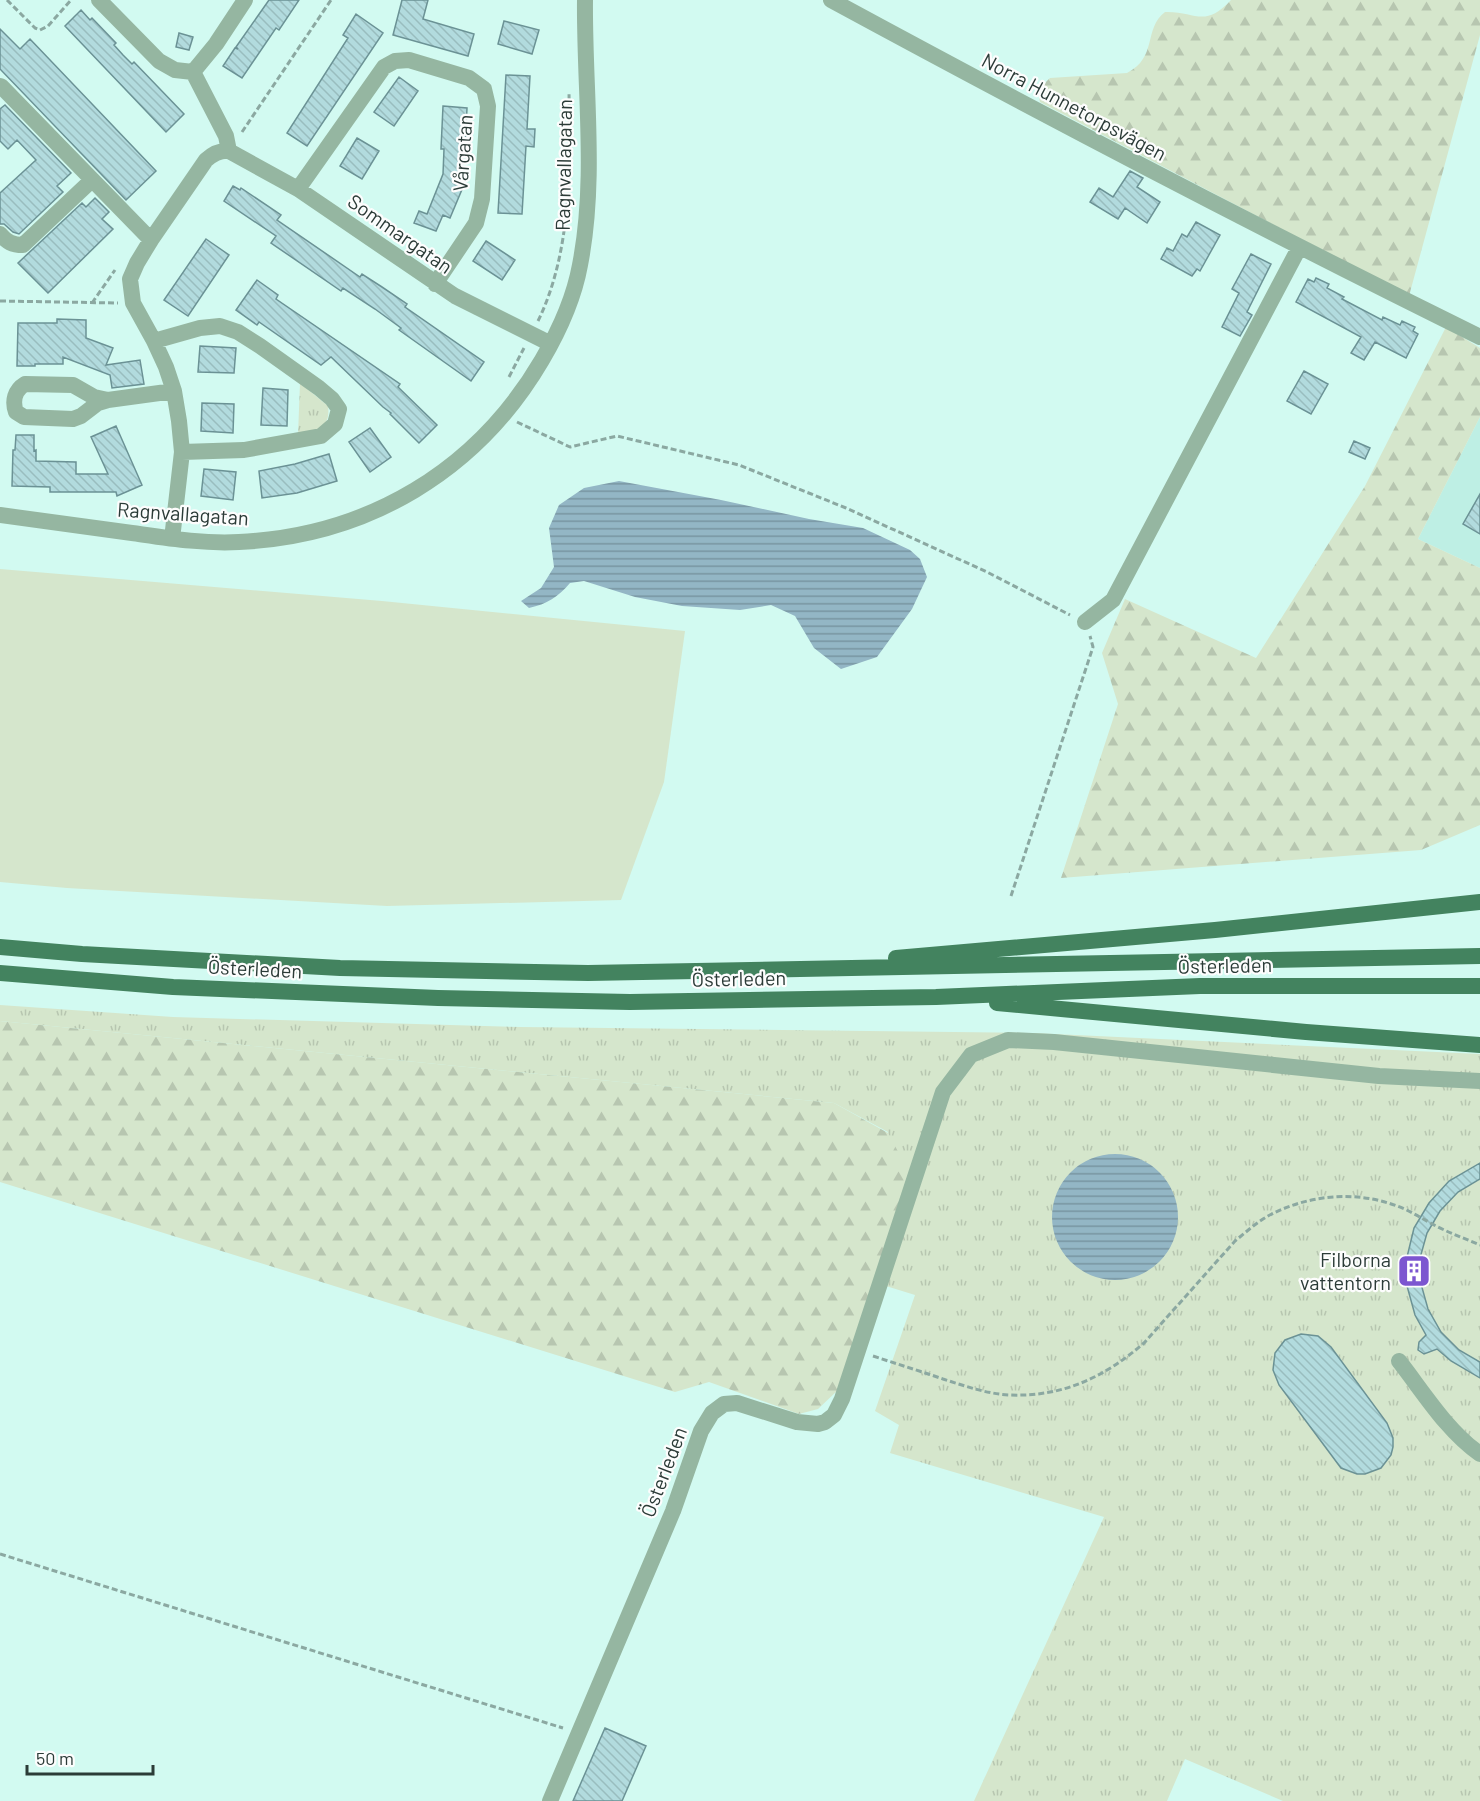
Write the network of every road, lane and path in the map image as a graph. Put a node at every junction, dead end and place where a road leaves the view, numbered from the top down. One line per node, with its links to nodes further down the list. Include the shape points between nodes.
1 (7, 0): 2 (path, via 40,30)
2 (71, 0)
3 (99, 0): 8 (street, via 159,61 175,70)
4 (245, 0): 8 (street)
5 (332, 0): 11 (path)
6 (585, 0): 21 (street, Ragnvallagatan, via 589,169 586,230 569,304)
7 (831, 0): 16 (street, Norra Hunnetorpsvägen)
8 (193, 72): 11 (street, via 226,136)
9 (569, 83): 18 (path, via 570,155 565,220 554,279)
10 (0, 86): 12 (street)
11 (229, 151): 13 (street, Sommargatan); 15 (street, via 222,150 206,160)
12 (92, 180): 14 (street, via 23,245 14,245); 15 (street)
13 (298, 189): 17 (street, Sommargatan); 17 (street, Vårgatan, via 384,67 409,60 469,78 484,89 488,106 482,199 476,223)
14 (0, 234)
15 (151, 240): 20 (street, via 137,263 130,286 133,303)
16 (1299, 248): 19 (street, Norra Hunnetorpsvägen); 29 (street, via 1113,600)
17 (435, 284): 18 (street, Sommargatan)
18 (531, 334): 21 (street, Sommargatan); 22 (path)
19 (1480, 337)
20 (154, 341): 23 (street); 26 (street, via 200,328 220,327 238,332 319,388 339,410 335,424 321,436 244,450)
21 (551, 344): 25 (street, Ragnvallagatan)
22 (506, 383)
23 (174, 391): 24 (street); 26 (street)
24 (108, 400): 24 (street, via 73,419 24,417 16,412 14,403 17,391 25,384 74,385)
25 (503, 416): 28 (street, Ragnvallagatan, via 472,448 426,483 346,523 268,540); 29 (path, via 570,447 617,436 739,465 846,508)
26 (182, 452): 28 (street)
27 (0, 515): 28 (street, Ragnvallagatan)
28 (172, 538)
29 (1085, 622): 30 (path, via 1093,647)
30 (1011, 896)
31 (1480, 902): 34 (main road)
32 (0, 947): 34 (main road, Österleden, via 340,968 588,973)
33 (1480, 956): 34 (main road, Österleden)
34 (786, 970)
35 (0, 973): 37 (main road, Österleden, via 172,987 438,999 630,1002)
36 (1480, 986): 37 (main road, Österleden, via 1200,986)
37 (936, 997): 38 (main road)
38 (1480, 1045)
39 (1480, 1081): 41 (street, Österleden, via 1379,1076 1054,1042 1008,1040 971,1055 943,1092)
40 (1480, 1245): 41 (path, via 1377,1200 1307,1200 1267,1217 1243,1234 1144,1343 1083,1383 1035,1394 999,1394)
41 (857, 1350): 45 (street, Österleden, via 836,1411 821,1424 804,1424 737,1402 724,1404 712,1413)
42 (1399, 1361): 43 (street, via 1449,1425)
43 (1480, 1454)
44 (0, 1554): 45 (path)
45 (580, 1733): 46 (street, Österleden)
46 (550, 1801)

